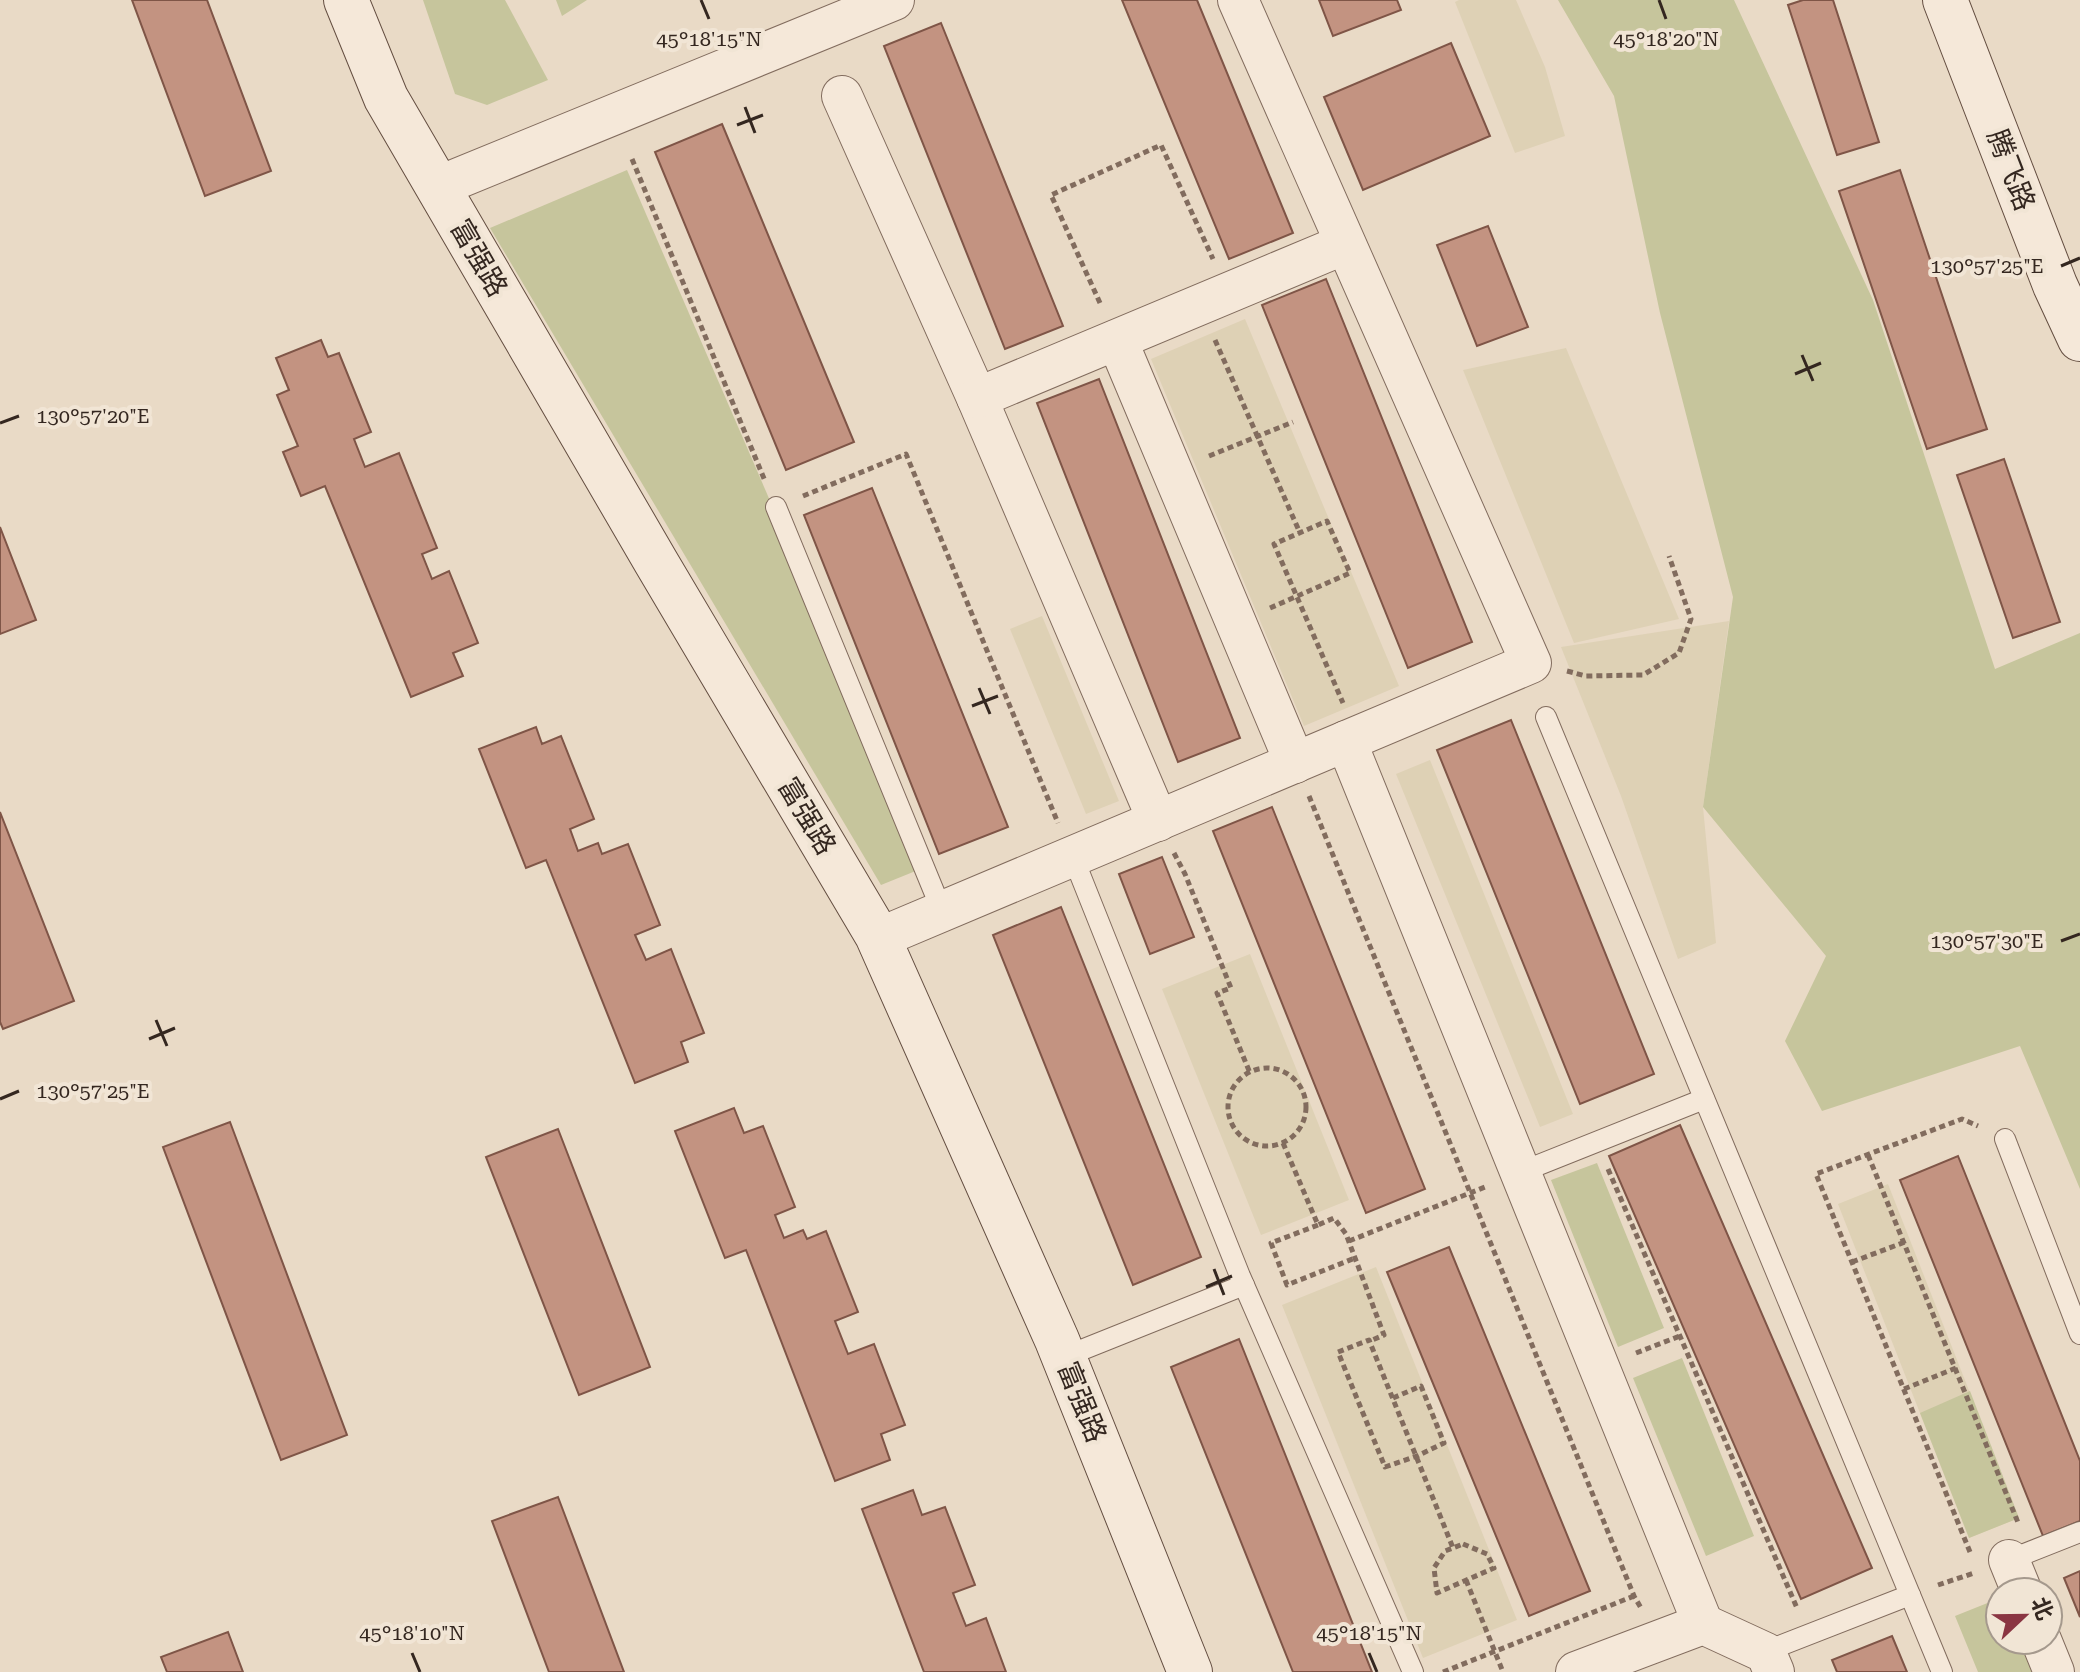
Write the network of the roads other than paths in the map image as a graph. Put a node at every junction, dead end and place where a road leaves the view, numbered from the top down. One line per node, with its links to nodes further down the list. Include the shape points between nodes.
1 (346, 0): 6 (street, 富强路, via 386,98)
2 (894, 0): 6 (street)
3 (1238, 0): 7 (street)
4 (1945, 0): 8 (street, 腾飞路)
5 (842, 96): 10 (street)
6 (437, 187): 18 (street, 富强路)
7 (1345, 244): 9 (street); 13 (street, via 1531,663)
8 (2080, 339)
9 (1117, 340): 10 (street); 14 (street)
10 (977, 398): 15 (street)
11 (776, 507): 17 (lane)
12 (1546, 717): 19 (lane)
13 (1346, 741): 14 (street); 21 (street)
14 (1295, 763): 15 (street)
15 (1158, 821): 16 (street)
16 (1073, 857): 17 (street); 22 (lane)
17 (942, 911): 18 (street)
18 (879, 938): 24 (street, 富强路)
19 (1704, 1099): 21 (lane); 27 (lane)
20 (2005, 1139): 23 (lane)
21 (1521, 1172): 28 (street)
22 (1244, 1285): 24 (lane); 31 (lane)
23 (2080, 1334)
24 (1064, 1357): 30 (street, 富强路)
25 (2080, 1532): 26 (lane)
26 (2002, 1567)
27 (1910, 1595): 29 (lane, via 1808,1635); 33 (lane)
28 (1703, 1624): 29 (street); 32 (street)
29 (1769, 1662)
30 (1190, 1672)
31 (1413, 1672)
32 (1576, 1672)
33 (1942, 1672)

